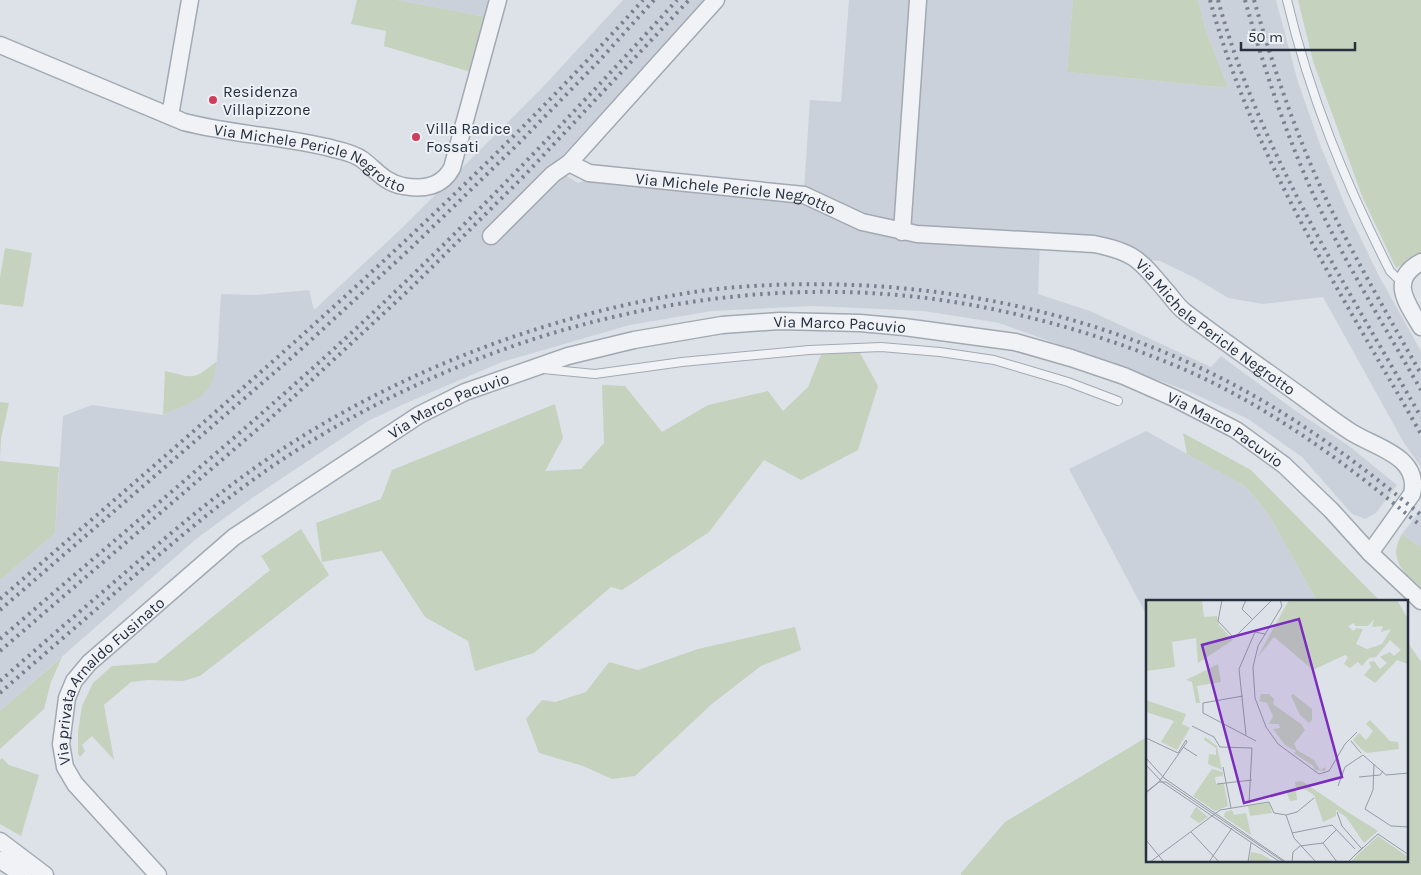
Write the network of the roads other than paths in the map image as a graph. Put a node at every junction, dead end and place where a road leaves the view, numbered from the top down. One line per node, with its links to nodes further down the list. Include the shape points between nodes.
1 (190, 0): 7 (street)
2 (498, 0): 7 (street, Via Michele Pericle Negrotto, via 452,168 439,184 429,188 388,182 362,159 334,149 290,139 210,129)
3 (716, 0): 8 (street)
4 (918, 0): 9 (street)
5 (1287, 0): 12 (lane, via 1297,43 1329,139 1390,271)
6 (0, 45): 7 (street, Via Michele Pericle Negrotto)
7 (170, 116)
8 (569, 163): 9 (street, Via Michele Pericle Negrotto, via 589,173 804,195 862,222); 10 (street, via 553,174)
9 (902, 232): 17 (street, Via Michele Pericle Negrotto, via 1094,244 1107,246 1140,261 1182,310 1352,433 1395,453 1412,469 1416,485 1412,494)
10 (491, 236)
11 (1421, 262): 12 (street, via 1406,272)
12 (1403, 280): 13 (street, via 1405,300)
13 (1421, 327)
14 (531, 368): 15 (lane, via 595,374 799,350 881,347 994,360); 16 (street, Via Marco Pacuvio, via 430,408); 17 (street, Via Marco Pacuvio, via 634,340 760,322 860,323 1015,342 1124,376 1236,430 1284,465)
15 (1118, 401)
16 (226, 544): 23 (street, Via privata Arnaldo Fusinato, via 89,663 74,681 67,698 62,744 68,773)
17 (1370, 553): 18 (street, Via Marco Pacuvio)
18 (1421, 601)
19 (0, 841): 22 (street)
20 (0, 860): 21 (street)
21 (23, 875)
22 (45, 875)
23 (158, 875)

